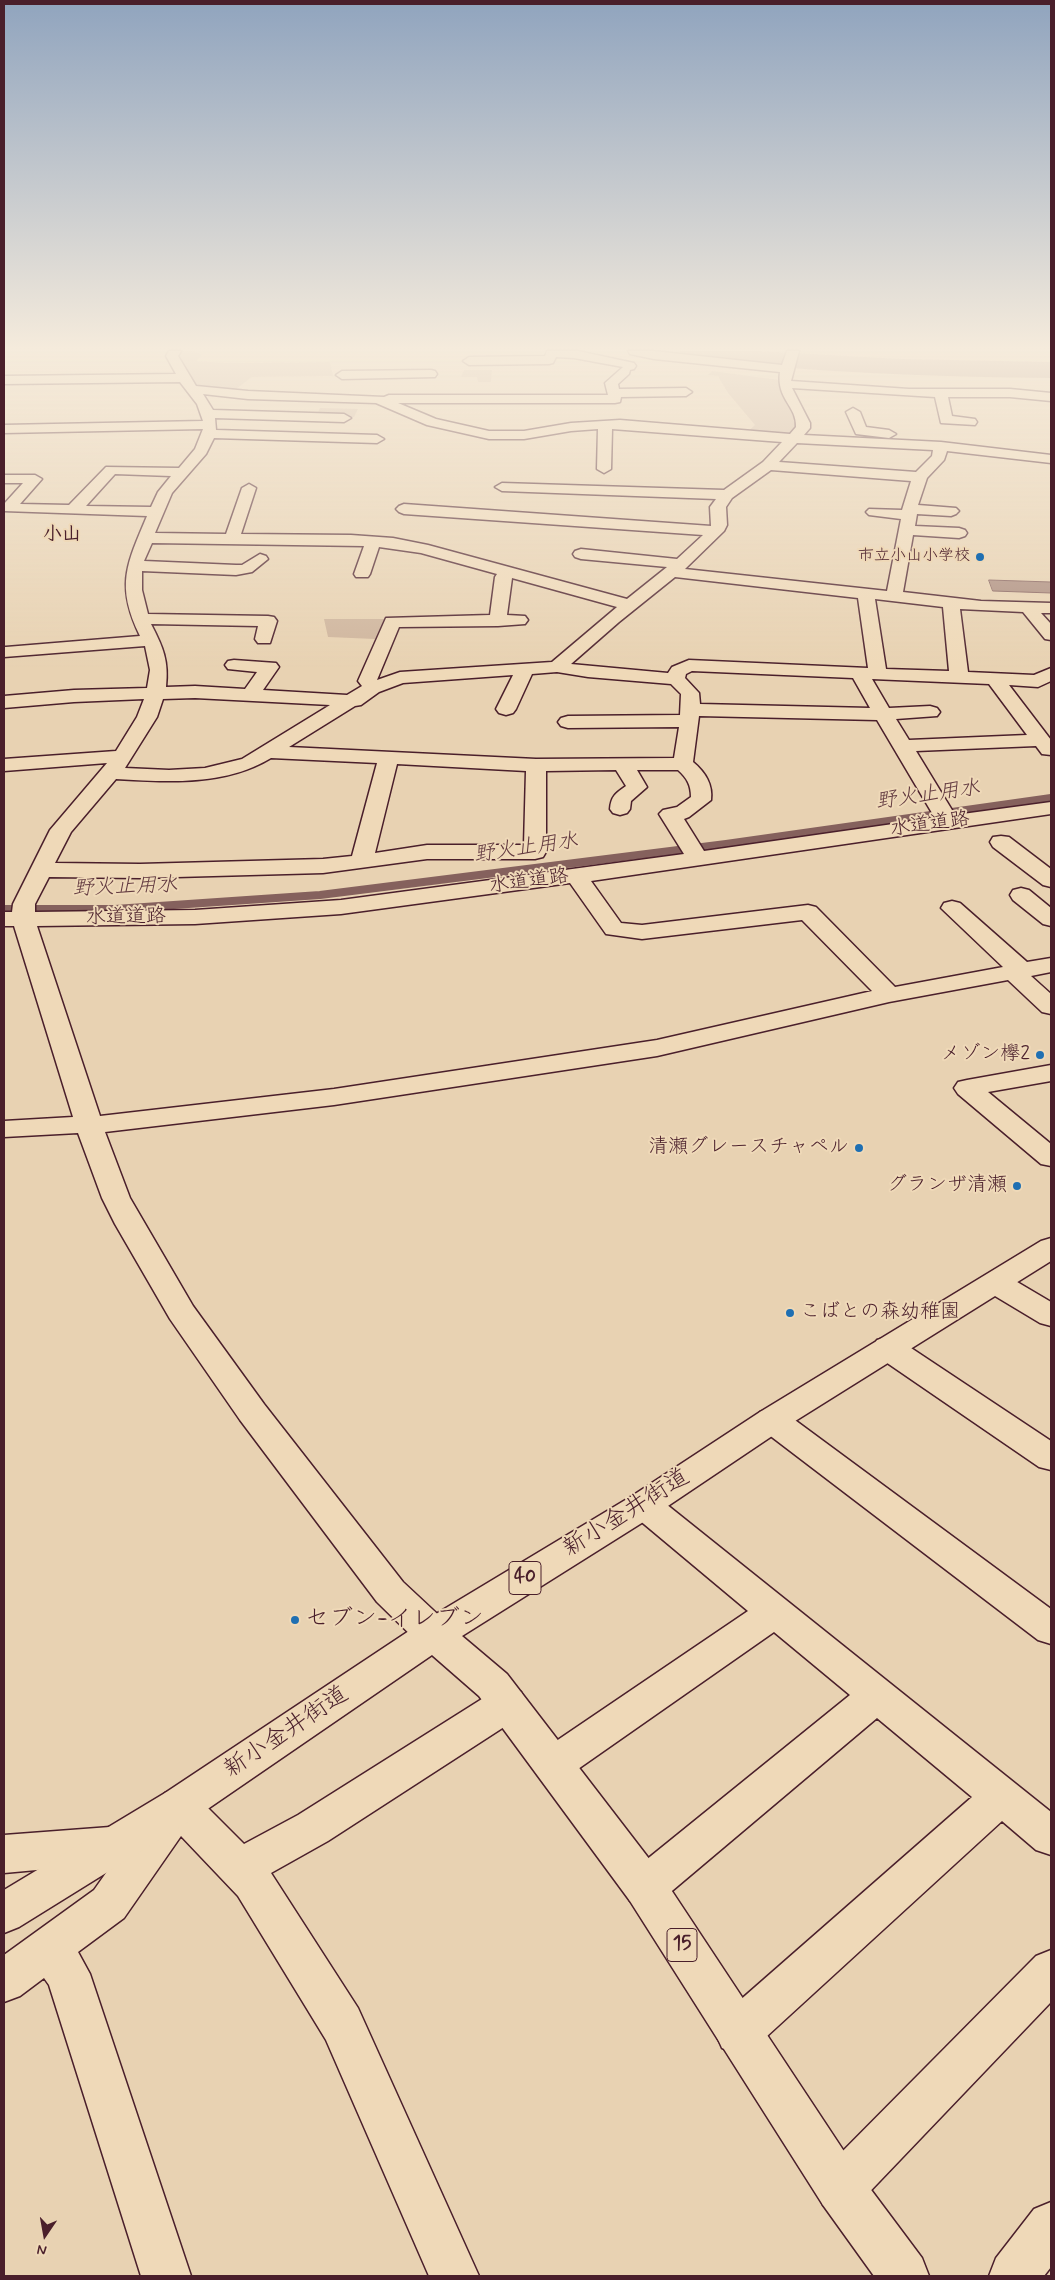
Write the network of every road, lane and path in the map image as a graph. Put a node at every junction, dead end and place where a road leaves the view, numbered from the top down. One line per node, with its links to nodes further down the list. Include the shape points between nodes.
1 (196, 457): 9 (street)
2 (604, 457): 8 (street)
3 (775, 457): 7 (street)
4 (939, 457): 10 (street)
5 (1031, 457): 6 (street)
6 (1051, 460)
7 (765, 468): 10 (street); 11 (street); 16 (street)
8 (604, 469)
9 (183, 472): 18 (street, via 111,470); 20 (street, via 165,492)
10 (920, 477): 22 (street)
11 (785, 478)
12 (4, 479): 18 (street, via 36,479 8,508)
13 (502, 487): 15 (street)
14 (249, 488): 28 (street)
15 (588, 490): 16 (street); 23 (street)
16 (727, 495): 24 (street, via 718,507)
17 (404, 509): 23 (street)
18 (73, 510): 20 (street)
19 (951, 511): 22 (street)
20 (157, 512): 27 (street)
21 (874, 512): 22 (street)
22 (908, 518): 25 (street); 40 (street)
23 (583, 521): 24 (street)
24 (716, 531): 30 (street)
25 (959, 533)
26 (624, 536): 30 (street)
27 (146, 538): 28 (street); 33 (street)
28 (232, 538): 29 (street)
29 (373, 541): 36 (street, via 422,548); 37 (street)
30 (702, 543): 34 (street)
31 (581, 554): 34 (street)
32 (260, 559): 35 (street, via 246,569)
33 (136, 566): 35 (street); 45 (street, via 134,590)
34 (676, 568): 39 (street); 42 (street)
35 (206, 569): 38 (street)
36 (510, 572): 42 (street); 47 (street, via 502,577)
37 (362, 574)
38 (200, 588)
39 (866, 593): 40 (street); 56 (street)
40 (894, 596): 41 (street)
41 (951, 603): 43 (street); 57 (street)
42 (630, 605): 53 (street)
43 (1028, 608): 44 (street); 48 (street)
44 (1051, 608)
45 (140, 619): 49 (street, via 268,620); 50 (street)
46 (519, 620): 47 (street)
47 (498, 621): 60 (street, via 392,622 368,681)
48 (1051, 635)
49 (264, 639)
50 (151, 640): 51 (street); 61 (street, via 159,670)
51 (6, 652)
52 (234, 665): 62 (street, via 270,667)
53 (557, 667): 54 (street); 59 (street)
54 (526, 668): 60 (street, via 400,678); 65 (street)
55 (1051, 673): 58 (street, via 1038,681)
56 (869, 674): 57 (street); 59 (street, via 689,665 678,671); 67 (street)
57 (959, 677): 58 (street)
58 (994, 678): 71 (street)
59 (676, 679): 68 (street, via 690,692)
60 (372, 688): 63 (street)
61 (156, 692): 62 (street); 64 (street); 74 (street, via 147,717)
62 (251, 694): 63 (street)
63 (354, 701): 72 (street)
64 (4, 702)
65 (506, 709)
66 (930, 712): 67 (street)
67 (884, 714): 68 (street); 70 (street)
68 (690, 716): 69 (street); 75 (street)
69 (568, 722)
70 (902, 746): 71 (street); 81 (street)
71 (1046, 746)
72 (266, 752): 73 (street); 74 (street, via 249,763 205,774 169,776)
73 (388, 759): 78 (street); 84 (street)
74 (117, 764): 76 (street); 85 (street, via 61,830)
75 (683, 764): 77 (street); 83 (street, via 692,771 703,790 701,800 682,813 670,814)
76 (4, 765)
77 (623, 765): 78 (street); 80 (street, via 637,787 622,799)
78 (536, 766): 84 (street, via 535,852 427,852)
79 (1051, 808): 81 (street, 水道道路)
80 (620, 809)
81 (944, 816): 83 (street, 水道道路)
82 (1001, 842): 87 (street)
83 (695, 853): 86 (street, 水道道路)
84 (362, 862): 85 (street, via 150,871)
85 (41, 870): 90 (street)
86 (576, 876): 90 (street, 水道道路, via 269,914 195,918); 94 (street, via 614,929 642,932 808,912)
87 (1051, 880)
88 (1021, 895): 91 (street)
89 (952, 908): 93 (street)
90 (13, 919): 97 (street)
91 (1051, 920)
92 (1051, 965): 93 (street)
93 (1017, 971): 94 (street); 95 (street)
94 (889, 995): 97 (street, via 657,1048 334,1097)
95 (1051, 1007)
96 (1051, 1073): 99 (street, via 967,1088)
97 (89, 1126): 98 (street); 109 (street, via 116,1198 181,1312 252,1412 390,1592)
98 (4, 1129)
99 (1051, 1158)
100 (1051, 1248): 101 (street, 新小金井街道 / 40)
101 (996, 1283): 102 (street); 103 (street, 新小金井街道 / 40)
102 (1051, 1316)
103 (888, 1348): 104 (street, 新小金井街道 / 40); 105 (street)
104 (772, 1420): 106 (street, 新小金井街道 / 40); 108 (street)
105 (1051, 1458)
106 (644, 1505): 107 (street); 109 (street, 新小金井街道 / 40)
107 (775, 1612): 110 (street); 112 (street)
108 (1051, 1629)
109 (434, 1634): 111 (street, 15, via 493,1685); 114 (street, 新小金井街道 / 40)
110 (876, 1696): 113 (street); 119 (street)
111 (507, 1704): 112 (street, 15); 118 (street, via 313,1828)
112 (554, 1764): 119 (street, 15)
113 (1001, 1796): 115 (street); 124 (street)
114 (179, 1806): 116 (street, 新小金井街道 / 40); 118 (street); 121 (street, via 109,1904)
115 (1051, 1837)
116 (111, 1846): 117 (street); 120 (street, 新小金井街道 / 40)
117 (4, 1854)
118 (240, 1868): 128 (street, via 253,1882 342,2024)
119 (645, 1887): 124 (street, 15)
120 (4, 1913)
121 (48, 1949): 123 (street); 127 (street, via 68,1974)
122 (1051, 1971): 125 (street)
123 (4, 1981)
124 (738, 2032): 125 (street, 15)
125 (840, 2188): 129 (street, 15)
126 (1051, 2226): 130 (street)
127 (166, 2276)
128 (454, 2276)
129 (904, 2276)
130 (1014, 2276)

